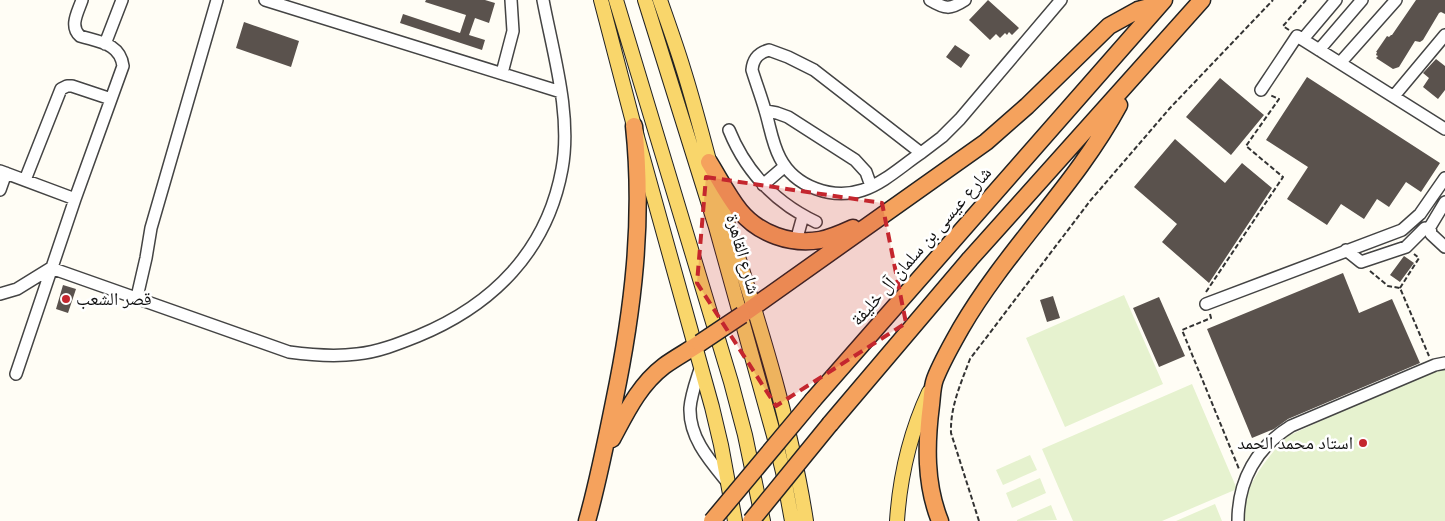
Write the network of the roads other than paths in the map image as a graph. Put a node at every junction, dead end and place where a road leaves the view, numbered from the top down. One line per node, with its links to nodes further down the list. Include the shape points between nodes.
1 (82, 0): 21 (street, via 74,29 80,36)
2 (122, 0): 21 (street)
3 (217, 0): 56 (street, via 151,228)
4 (265, 0): 24 (street)
5 (511, 0): 24 (street, via 513,31)
6 (543, 0): 27 (street)
7 (601, 0): 31 (main road)
8 (616, 0): 70 (main road, via 731,382)
9 (645, 0): 71 (main road, شارع القاهرة, via 716,227 784,472)
10 (660, 0): 35 (main road, شارع القاهرة)
11 (930, 0): 12 (street, via 943,8)
12 (965, 0)
13 (1061, 0): 34 (street, via 960,119)
14 (1202, 0): 25 (highway)
15 (1336, 0): 20 (street)
16 (1362, 0): 22 (street)
17 (1396, 0): 23 (street)
18 (1162, 2): 48 (highway, via 1138,10 1109,26 1009,123); 67 (highway, شارع عيسى بن سلمان آل خليفة, bridge, via 813,400)
19 (1445, 35): 28 (street)
20 (1300, 37): 22 (street); 26 (street)
21 (105, 44): 29 (street, via 116,49 122,64)
22 (1319, 50): 23 (street)
23 (1340, 63): 28 (street)
24 (502, 73): 27 (street)
25 (1131, 82): 63 (highway, via 1096,143 977,302); 69 (highway, bridge, via 970,259)
26 (1261, 90)
27 (561, 92): 56 (street, via 565,140 562,168 541,230 504,281 472,308 436,329 395,345 358,354 307,355 289,352)
28 (1394, 96): 32 (street)
29 (111, 99): 39 (street, via 72,86 61,89); 43 (street)
30 (766, 111): 34 (street, via 752,70 758,54 769,50 820,74); 36 (street, via 774,143); 41 (street, via 788,117 855,160 866,172)
31 (634, 126): 59 (main road); 64 (highway, via 639,202 634,279)
32 (1445, 129)
33 (729, 130): 40 (street, via 743,159)
34 (921, 153): 41 (street)
35 (709, 162): 51 (highway, via 750,222 772,235); 58 (main road, شارع القاهرة)
36 (785, 166): 40 (street); 41 (street, via 798,180 824,192 844,194)
37 (3, 172): 39 (street); 42 (street)
38 (1445, 178): 45 (street)
39 (25, 180): 43 (street)
40 (763, 185): 47 (street)
41 (871, 186)
42 (0, 190)
43 (75, 199): 54 (street)
44 (1445, 202): 46 (street)
45 (1420, 214): 50 (street); 53 (street, via 1402,230)
46 (1441, 214): 50 (street)
47 (803, 216): 49 (street); 51 (street)
48 (876, 219): 51 (highway, via 821,240); 58 (highway)
49 (816, 222)
50 (1428, 231): 52 (street); 53 (street, via 1406,247 1361,262)
51 (796, 241)
52 (1445, 248)
53 (1346, 250): 57 (street)
54 (51, 268): 55 (street, via 17,289); 56 (street); 62 (street)
55 (0, 294)
56 (137, 297)
57 (1206, 304)
58 (748, 311): 59 (highway, bridge); 72 (main road, شارع القاهرة, via 792,446)
59 (698, 345): 61 (main road); 64 (highway, via 663,366 641,389)
60 (1445, 363): 75 (street, via 1278,434 1261,451 1244,483)
61 (701, 366): 65 (main road); 65 (street, via 690,406 692,423 701,448)
62 (16, 374)
63 (935, 381): 73 (main road, via 904,461); 74 (highway, via 927,453 931,488)
64 (604, 454): 66 (highway)
65 (728, 483): 68 (main road)
66 (587, 521)
67 (712, 521)
68 (735, 521)
69 (750, 521)
70 (763, 521)
71 (792, 521)
72 (806, 521)
73 (897, 521)
74 (940, 521)
75 (1238, 521)

